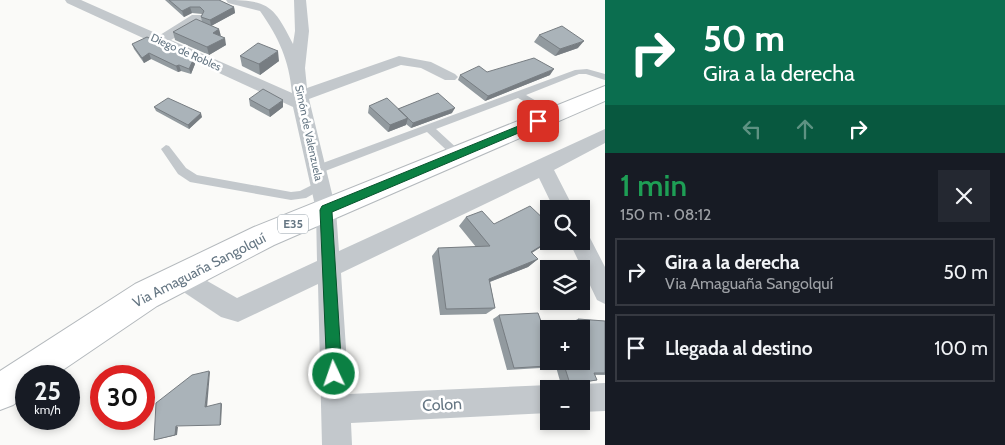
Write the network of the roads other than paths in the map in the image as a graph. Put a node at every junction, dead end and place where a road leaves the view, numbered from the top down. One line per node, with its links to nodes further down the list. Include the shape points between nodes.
1 (71, 0): 5 (street, Diego de Robles)
2 (232, 0): 6 (street, Simón de Valenzuela, via 264,8 278,27)
3 (300, 0): 6 (street, via 302,31)
4 (196, 18): 5 (street)
5 (161, 40): 11 (street, Diego de Robles)
6 (296, 68): 11 (street, Simón de Valenzuela)
7 (450, 77): 11 (street, via 412,60 399,60)
8 (605, 77): 10 (lane, via 587,71 578,72)
9 (605, 93): 12 (highway, Via Amaguaña Sangolquí / E35)
10 (518, 94): 12 (lane); 13 (lane)
11 (300, 100): 18 (street, Simón de Valenzuela)
12 (554, 115): 16 (highway, Via Amaguaña Sangolquí / E35)
13 (429, 128): 16 (lane); 18 (lane)
14 (605, 135): 17 (street)
15 (166, 149): 18 (lane, via 182,171 194,179 291,196)
16 (458, 155): 18 (highway, Via Amaguaña Sangolquí / E35)
17 (543, 168): 19 (street); 21 (street)
18 (321, 188): 21 (street, Simón de Valenzuela); 22 (highway, Via Amaguaña Sangolquí / E35, via 264,236)
19 (559, 200)
20 (584, 250): 23 (street)
21 (328, 267): 22 (street, via 238,310); 28 (street, Simón de Valenzuela)
22 (181, 277): 24 (highway, Via Amaguaña Sangolquí / E35, via 146,295)
23 (605, 292)
24 (0, 392)
25 (605, 397): 26 (street)
26 (590, 398)
27 (540, 400): 28 (street, Colon)
28 (336, 409): 29 (street, Simón de Valenzuela)
29 (337, 445)

